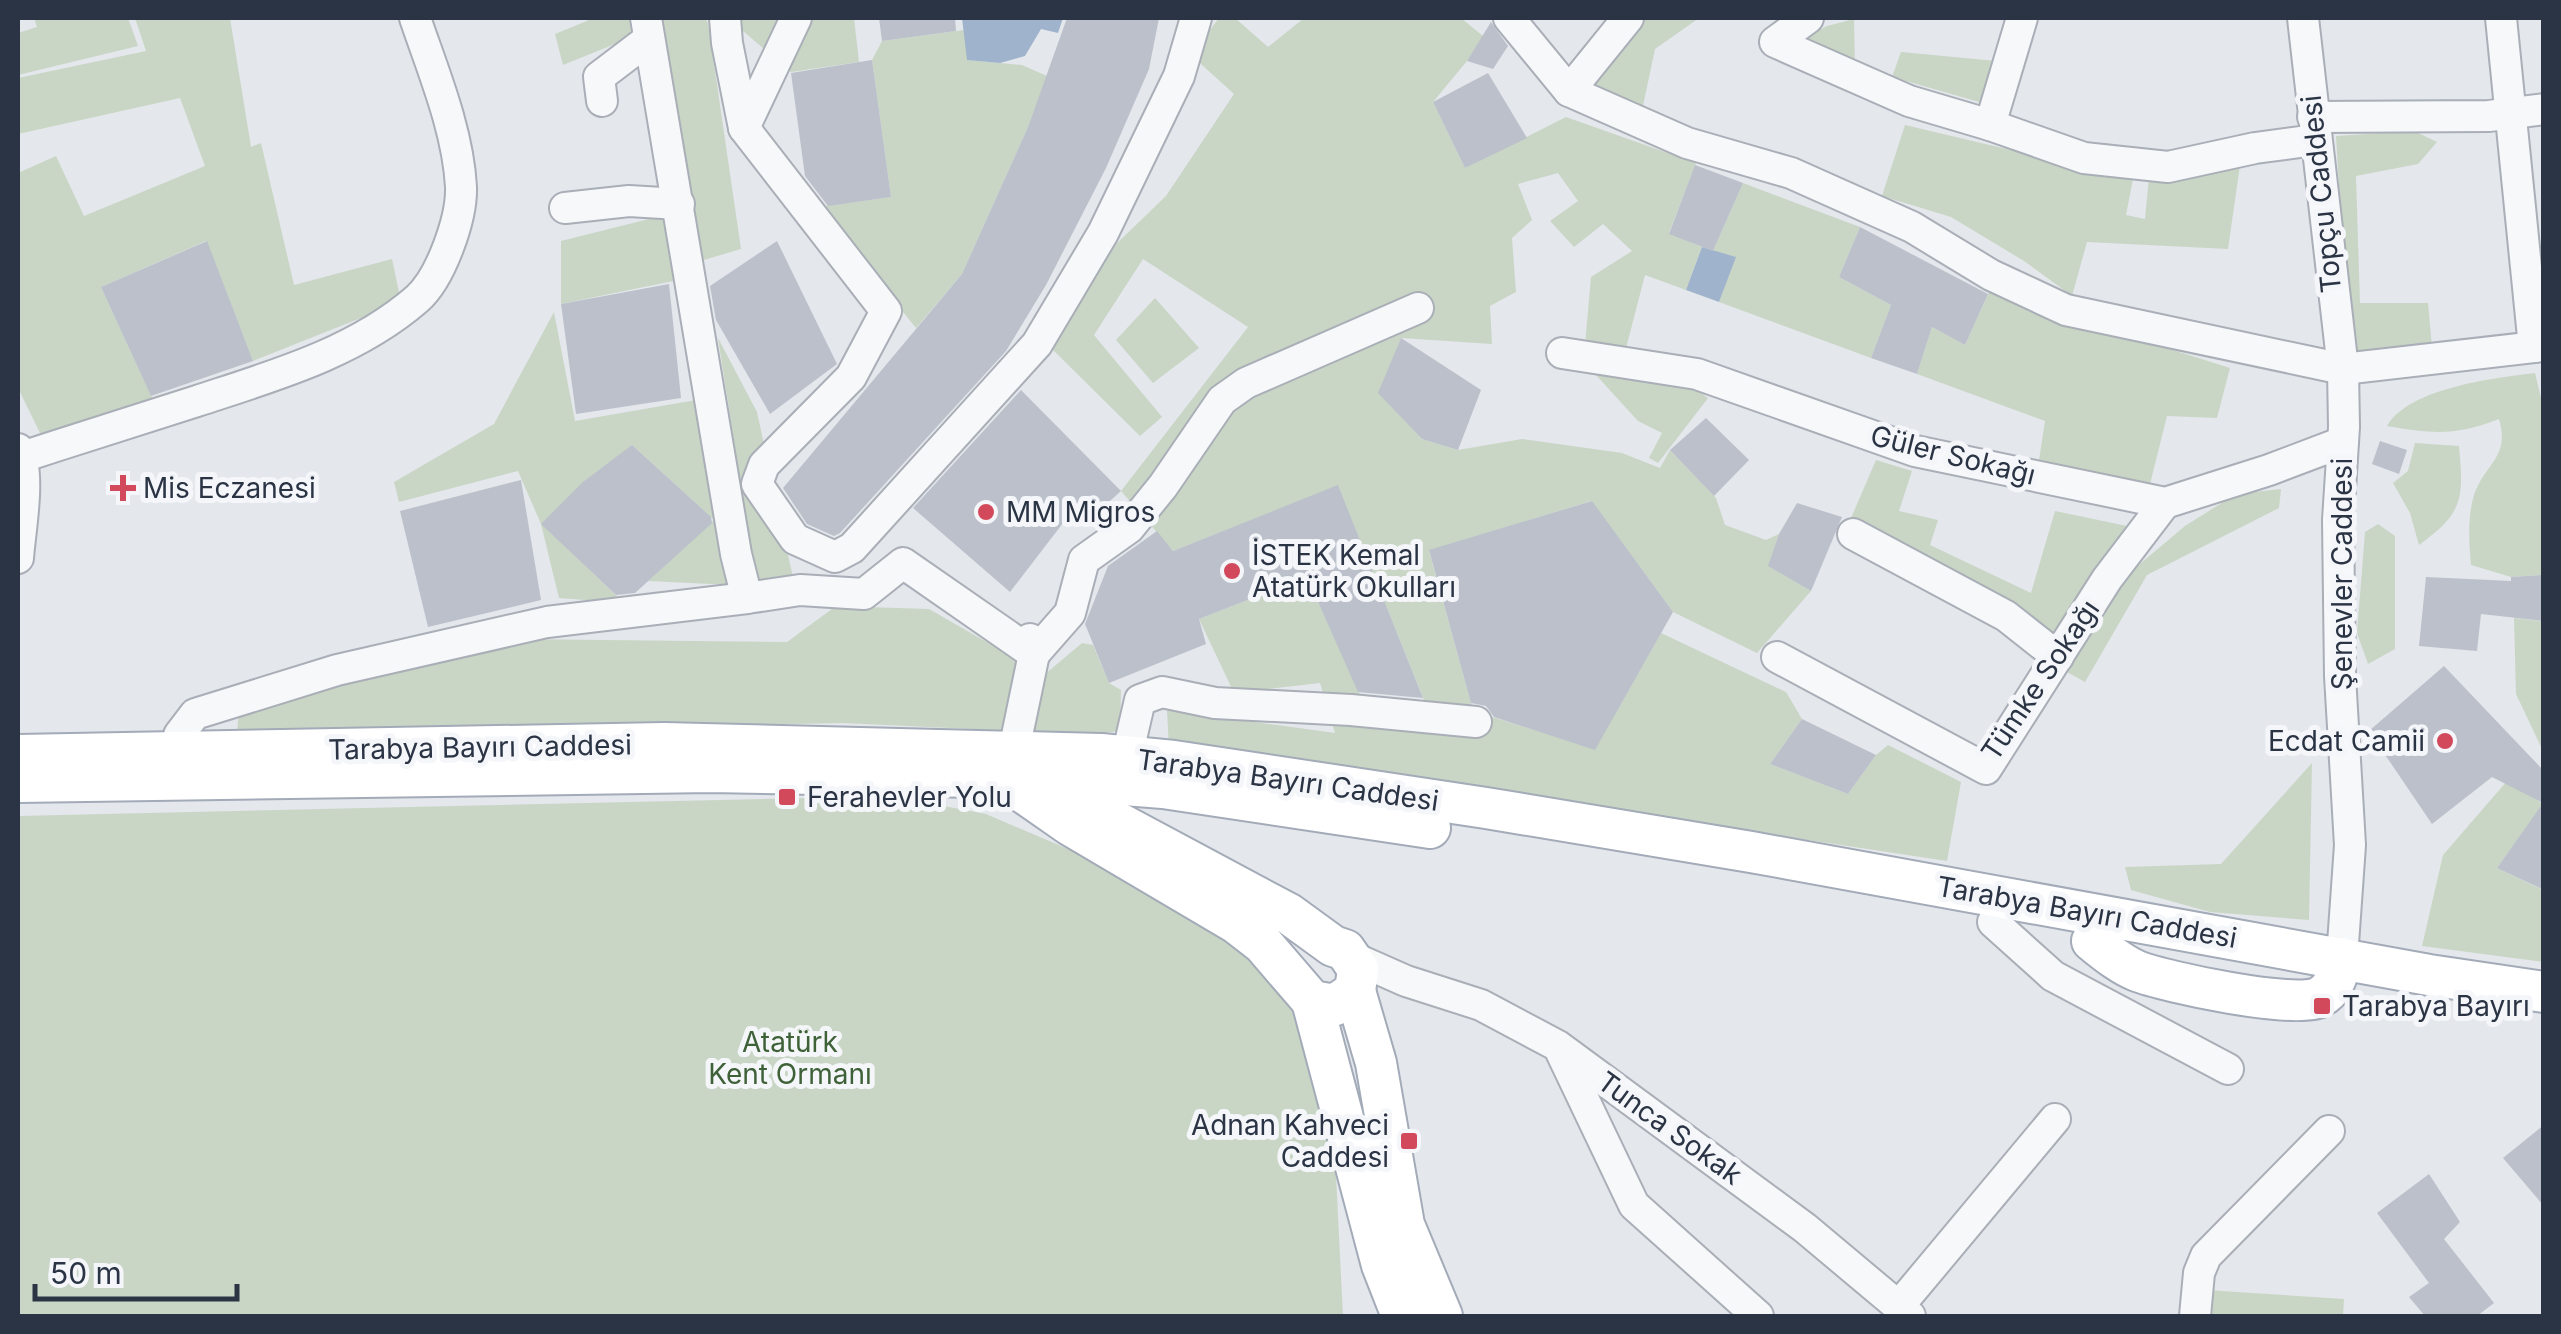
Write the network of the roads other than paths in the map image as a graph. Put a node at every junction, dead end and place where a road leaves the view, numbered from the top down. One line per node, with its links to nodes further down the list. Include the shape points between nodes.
1 (415, 18): 26 (street, via 461,189 457,223 421,296 332,353)
2 (726, 18): 17 (street)
3 (796, 18): 17 (street)
4 (1196, 18): 29 (street, via 1179,76 1103,233 1038,344 852,548 836,557)
5 (1509, 18): 12 (street)
6 (1628, 18): 12 (street)
7 (1808, 18): 16 (street, via 1774,42 1909,101)
8 (2022, 18): 16 (street)
9 (2303, 18): 18 (street, Topçu Caddesi)
10 (2501, 18): 15 (street)
11 (647, 28): 13 (street, via 599,77); 19 (street)
12 (1569, 91): 24 (street, via 1686,143 1808,180 1912,226 1991,275 2066,310)
13 (602, 101)
14 (2544, 109): 15 (street)
15 (2510, 114): 18 (street); 22 (street)
16 (1990, 125): 18 (street, via 2084,158 2168,167)
17 (744, 128): 29 (street, via 886,311 851,377 764,465 757,484)
18 (2314, 128): 24 (street, Topçu Caddesi)
19 (678, 204): 20 (street); 32 (street)
20 (566, 208)
21 (1418, 308): 33 (street, via 1246,382 1222,400 1128,528 1084,560 1070,613)
22 (2539, 346): 24 (street)
23 (1562, 353): 27 (street, Güler Sokağı, via 1697,374 1916,451)
24 (2343, 370): 25 (street, Şenevler Caddesi)
25 (2343, 442): 27 (street); 45 (street, Şenevler Caddesi, via 2340,676 2350,845)
26 (19, 456): 30 (street, via 24,493)
27 (2165, 503): 35 (street, Tümke Sokağı)
28 (1853, 534): 35 (street, via 2006,616)
29 (795, 539): 31 (street)
30 (18, 558)
31 (818, 590): 32 (street); 33 (street, via 864,594 903,563)
32 (747, 598): 39 (street, via 547,622 337,670 195,714 179,736)
33 (1032, 647): 38 (street)
34 (1777, 657): 35 (street, Tümke Sokağı, via 1986,769)
35 (2058, 658)
36 (1476, 722): 40 (street, via 1215,703 1162,692 1140,700)
37 (18, 755): 39 (main road, Tarabya Bayırı Caddesi)
38 (1013, 763): 39 (main road, Tarabya Bayırı Caddesi, via 711,772); 40 (main road, Tarabya Bayırı Caddesi); 42 (main road); 46 (main road, via 1070,825 1236,923)
39 (188, 767): 41 (main road, Tarabya Bayırı Caddesi)
40 (1132, 771): 42 (main road, via 1114,805); 43 (main road, Tarabya Bayırı Caddesi); 45 (main road, Tarabya Bayırı Caddesi, via 1486,808 1732,849)
41 (18, 782)
42 (1125, 828): 44 (main road, via 1289,914)
43 (1994, 922): 45 (main road, Tarabya Bayırı Caddesi, via 2092,941 2136,970 2299,1002 2316,999); 50 (street, via 2053,976)
44 (1350, 970): 46 (main road, via 1335,1005); 46 (main road, via 1322,946 1298,970); 49 (street, Tunca Sokak, via 1481,1006); 56 (main road, via 1376,1063 1404,1225)
45 (2338, 971): 47 (main road, Tarabya Bayırı Caddesi); 48 (main road, Tarabya Bayırı Caddesi)
46 (1305, 992): 55 (main road)
47 (2544, 992)
48 (2544, 1017)
49 (1558, 1046): 53 (street, Tunca Sokak, via 1804,1228); 54 (street, via 1634,1205)
50 (2228, 1069)
51 (2055, 1119): 53 (street)
52 (2329, 1131): 57 (street, via 2206,1256)
53 (1904, 1312)
54 (1750, 1313)
55 (1402, 1316)
56 (1442, 1316)
57 (2195, 1316)

